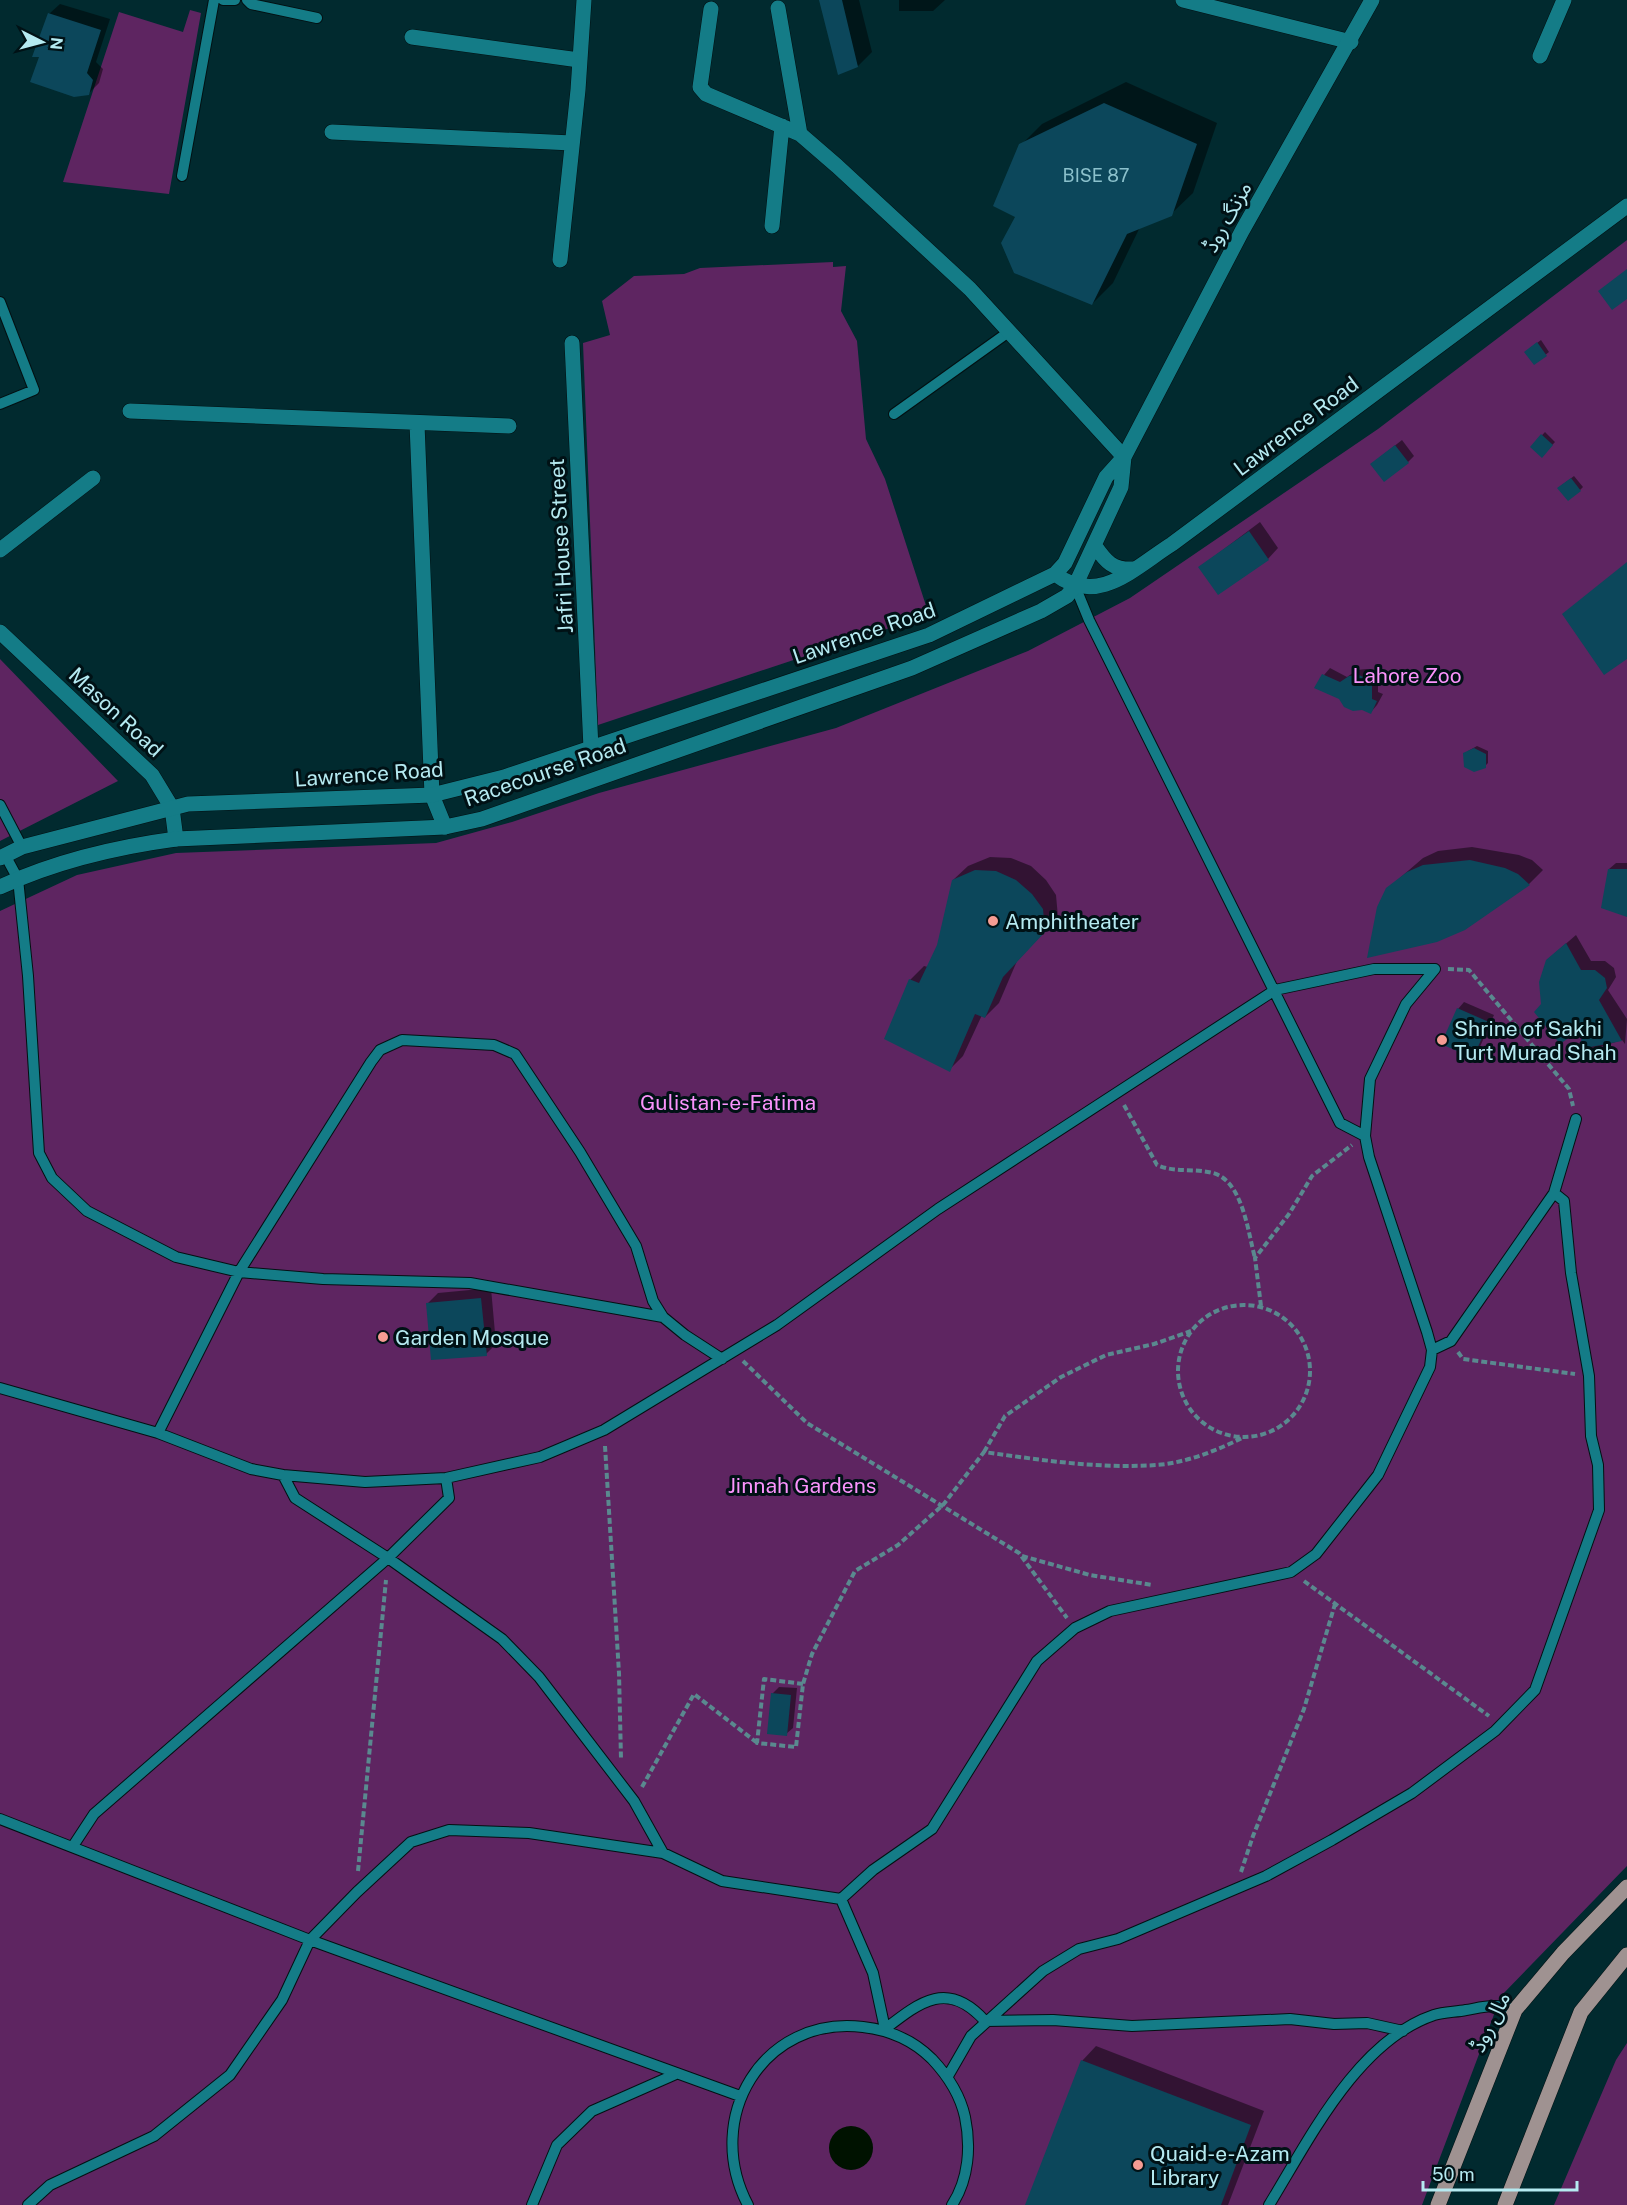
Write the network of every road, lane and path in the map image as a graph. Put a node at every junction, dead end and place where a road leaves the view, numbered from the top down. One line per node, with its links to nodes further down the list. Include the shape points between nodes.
1 (214, 0): 20 (lane)
2 (223, 0): 3 (lane)
3 (235, 0)
4 (247, 0): 11 (lane)
5 (584, 0): 15 (main road)
6 (1183, 0): 13 (main road)
7 (1372, 0): 13 (main road, مزنگ روڈ)
8 (1564, 0): 14 (main road)
9 (778, 8): 18 (main road)
10 (711, 9): 16 (main road, via 700,87 706,94)
11 (317, 18)
12 (412, 37): 15 (main road)
13 (1350, 42): 32 (main road, مزنگ روڈ, via 1242,231)
14 (1540, 56)
15 (579, 60): 19 (main road)
16 (782, 126): 18 (main road); 22 (main road)
17 (332, 132): 19 (main road)
18 (800, 134): 25 (main road, via 970,289)
19 (572, 143): 23 (main road)
20 (182, 176)
21 (1627, 206): 36 (main road, Lawrence Road)
22 (772, 226)
23 (560, 260)
24 (0, 303): 27 (lane, via 34,390)
25 (1010, 331): 29 (lane); 32 (main road)
26 (572, 343): 40 (main road, Jafri House Street)
27 (0, 404)
28 (130, 411): 30 (main road)
29 (894, 414)
30 (417, 424): 31 (main road); 41 (main road)
31 (508, 426)
32 (1124, 457): 34 (main road, مزنگ روڈ, via 1121,487); 37 (main road, مزنگ روڈ, via 1106,477 1065,563)
33 (93, 478): 35 (main road)
34 (1095, 546): 36 (main road, via 1114,568); 38 (main road, مزنگ روڈ)
35 (0, 550)
36 (1133, 569): 38 (main road, Lawrence Road, via 1106,585)
37 (1055, 574): 38 (main road); 40 (main road, Lawrence Road, via 929,635)
38 (1075, 586): 44 (main road, Racecourse Road, via 1041,611 912,668 482,819); 51 (lane)
39 (0, 632): 43 (main road, Mason Road, via 152,775)
40 (591, 748): 41 (main road, Lawrence Road, via 504,777)
41 (432, 795): 43 (main road, Lawrence Road, via 188,804); 44 (main road)
42 (0, 805): 46 (lane)
43 (172, 808): 45 (main road, Mason Road); 46 (main road, Lawrence Road)
44 (445, 827): 45 (main road, Racecourse Road)
45 (176, 839): 48 (main road, Racecourse Road, via 90,854)
46 (22, 847): 47 (main road, Lawrence Road)
47 (2, 856): 48 (lane)
48 (18, 879): 49 (main road, Racecourse Road); 57 (lane, via 39,1153 52,1178 87,1211 127,1234 176,1257)
49 (0, 887)
50 (1435, 969): 51 (lane, via 1374,969); 53 (path, via 1469,970 1569,1089); 54 (lane, via 1406,1005 1370,1079)
51 (1275, 990): 52 (lane); 54 (lane, via 1340,1122)
52 (1117, 1093): 56 (path, via 1157,1165 1167,1170 1215,1173 1230,1185 1238,1198); 63 (lane, via 938,1209)
53 (1576, 1119): 55 (lane)
54 (1365, 1136): 56 (path, via 1312,1176); 62 (lane)
55 (1554, 1193): 61 (lane); 65 (lane, via 1564,1201 1570,1273)
56 (1255, 1258): 58 (path)
57 (239, 1272): 59 (lane, via 334,1280 470,1283); 59 (lane, via 380,1050 402,1040 494,1045 522,1062 580,1152 636,1246 653,1301); 68 (lane)
58 (1261, 1307): 60 (path, via 1236,1305 1211,1314); 69 (path, via 1285,1318 1302,1338 1310,1362 1309,1388 1297,1412 1278,1429)
59 (663, 1317): 64 (lane)
60 (1192, 1331): 69 (path, via 1180,1354 1179,1380 1187,1405 1204,1424 1227,1436); 70 (path, via 1106,1355 1061,1377 1005,1416)
61 (1451, 1341): 62 (lane); 65 (path, via 1463,1359)
62 (1432, 1350): 76 (lane, via 1430,1366 1378,1475 1316,1554)
63 (734, 1352): 64 (lane); 73 (path, via 807,1423)
64 (722, 1359): 67 (lane)
65 (1589, 1376): 81 (lane, via 1591,1436 1599,1465 1599,1510 1535,1690)
66 (0, 1389): 68 (lane)
67 (604, 1430): 72 (lane, via 540,1457); 83 (path, via 620,1673)
68 (158, 1433): 71 (lane, via 251,1469)
69 (1244, 1437): 70 (path, via 1215,1451 1158,1465 1061,1462)
70 (984, 1452): 73 (path)
71 (283, 1475): 72 (lane, via 364,1482); 75 (lane, via 295,1498)
72 (447, 1478): 75 (lane, via 448,1498)
73 (944, 1505): 74 (path); 80 (path, via 898,1545 855,1571 812,1654)
74 (1021, 1556): 77 (path, via 1090,1575); 79 (path)
75 (388, 1558): 83 (lane, via 502,1639 539,1677); 86 (lane, via 94,1814); 90 (path)
76 (1291, 1572): 78 (path); 79 (lane, via 1110,1611)
77 (1156, 1585)
78 (1335, 1604): 81 (path); 89 (path, via 1304,1708 1252,1836)
79 (1075, 1628): 91 (lane, via 1037,1661 932,1829 873,1869)
80 (803, 1684): 82 (path, via 796,1747); 82 (path, via 764,1679)
81 (1501, 1725): 89 (lane, via 1412,1793)
82 (757, 1743): 84 (path, via 694,1694)
83 (621, 1785): 84 (lane)
84 (634, 1801): 87 (lane)
85 (0, 1819): 86 (lane)
86 (73, 1846): 92 (lane)
87 (663, 1853): 90 (lane, via 529,1833 449,1830 411,1842); 91 (lane, via 723,1881)
88 (1627, 1887): 94 (main road, مال روڈ)
89 (1236, 1889): 95 (lane, via 1118,1939 1079,1949 1043,1971)
90 (357, 1892): 92 (lane)
91 (841, 1899): 96 (lane, via 873,1973)
92 (310, 1940): 98 (lane); 101 (lane, via 282,2000 230,2075 154,2136 50,2185)
93 (1627, 1954): 107 (main road, via 1581,2012)
94 (1515, 2010): 97 (lane, via 1502,2005 1435,2015); 106 (main road, مال روڈ)
95 (985, 2021): 96 (lane, via 970,2005 949,1998 918,2003); 97 (lane, via 1053,2020 1132,2026 1290,2019 1367,2024); 99 (lane, via 971,2036)
96 (885, 2029): 99 (lane, via 920,2047); 100 (lane, via 842,2024 800,2035 764,2060)
97 (1403, 2031): 105 (lane, via 1376,2051 1334,2100)
98 (676, 2074): 100 (lane); 102 (lane, via 592,2111 557,2145)
99 (948, 2076): 104 (lane, via 962,2104 969,2135 967,2167)
100 (740, 2096): 103 (lane, via 732,2126 731,2156 737,2185)
101 (28, 2205)
102 (532, 2205)
103 (748, 2205)
104 (952, 2205)
105 (1269, 2205)
106 (1438, 2205)
107 (1505, 2205)

